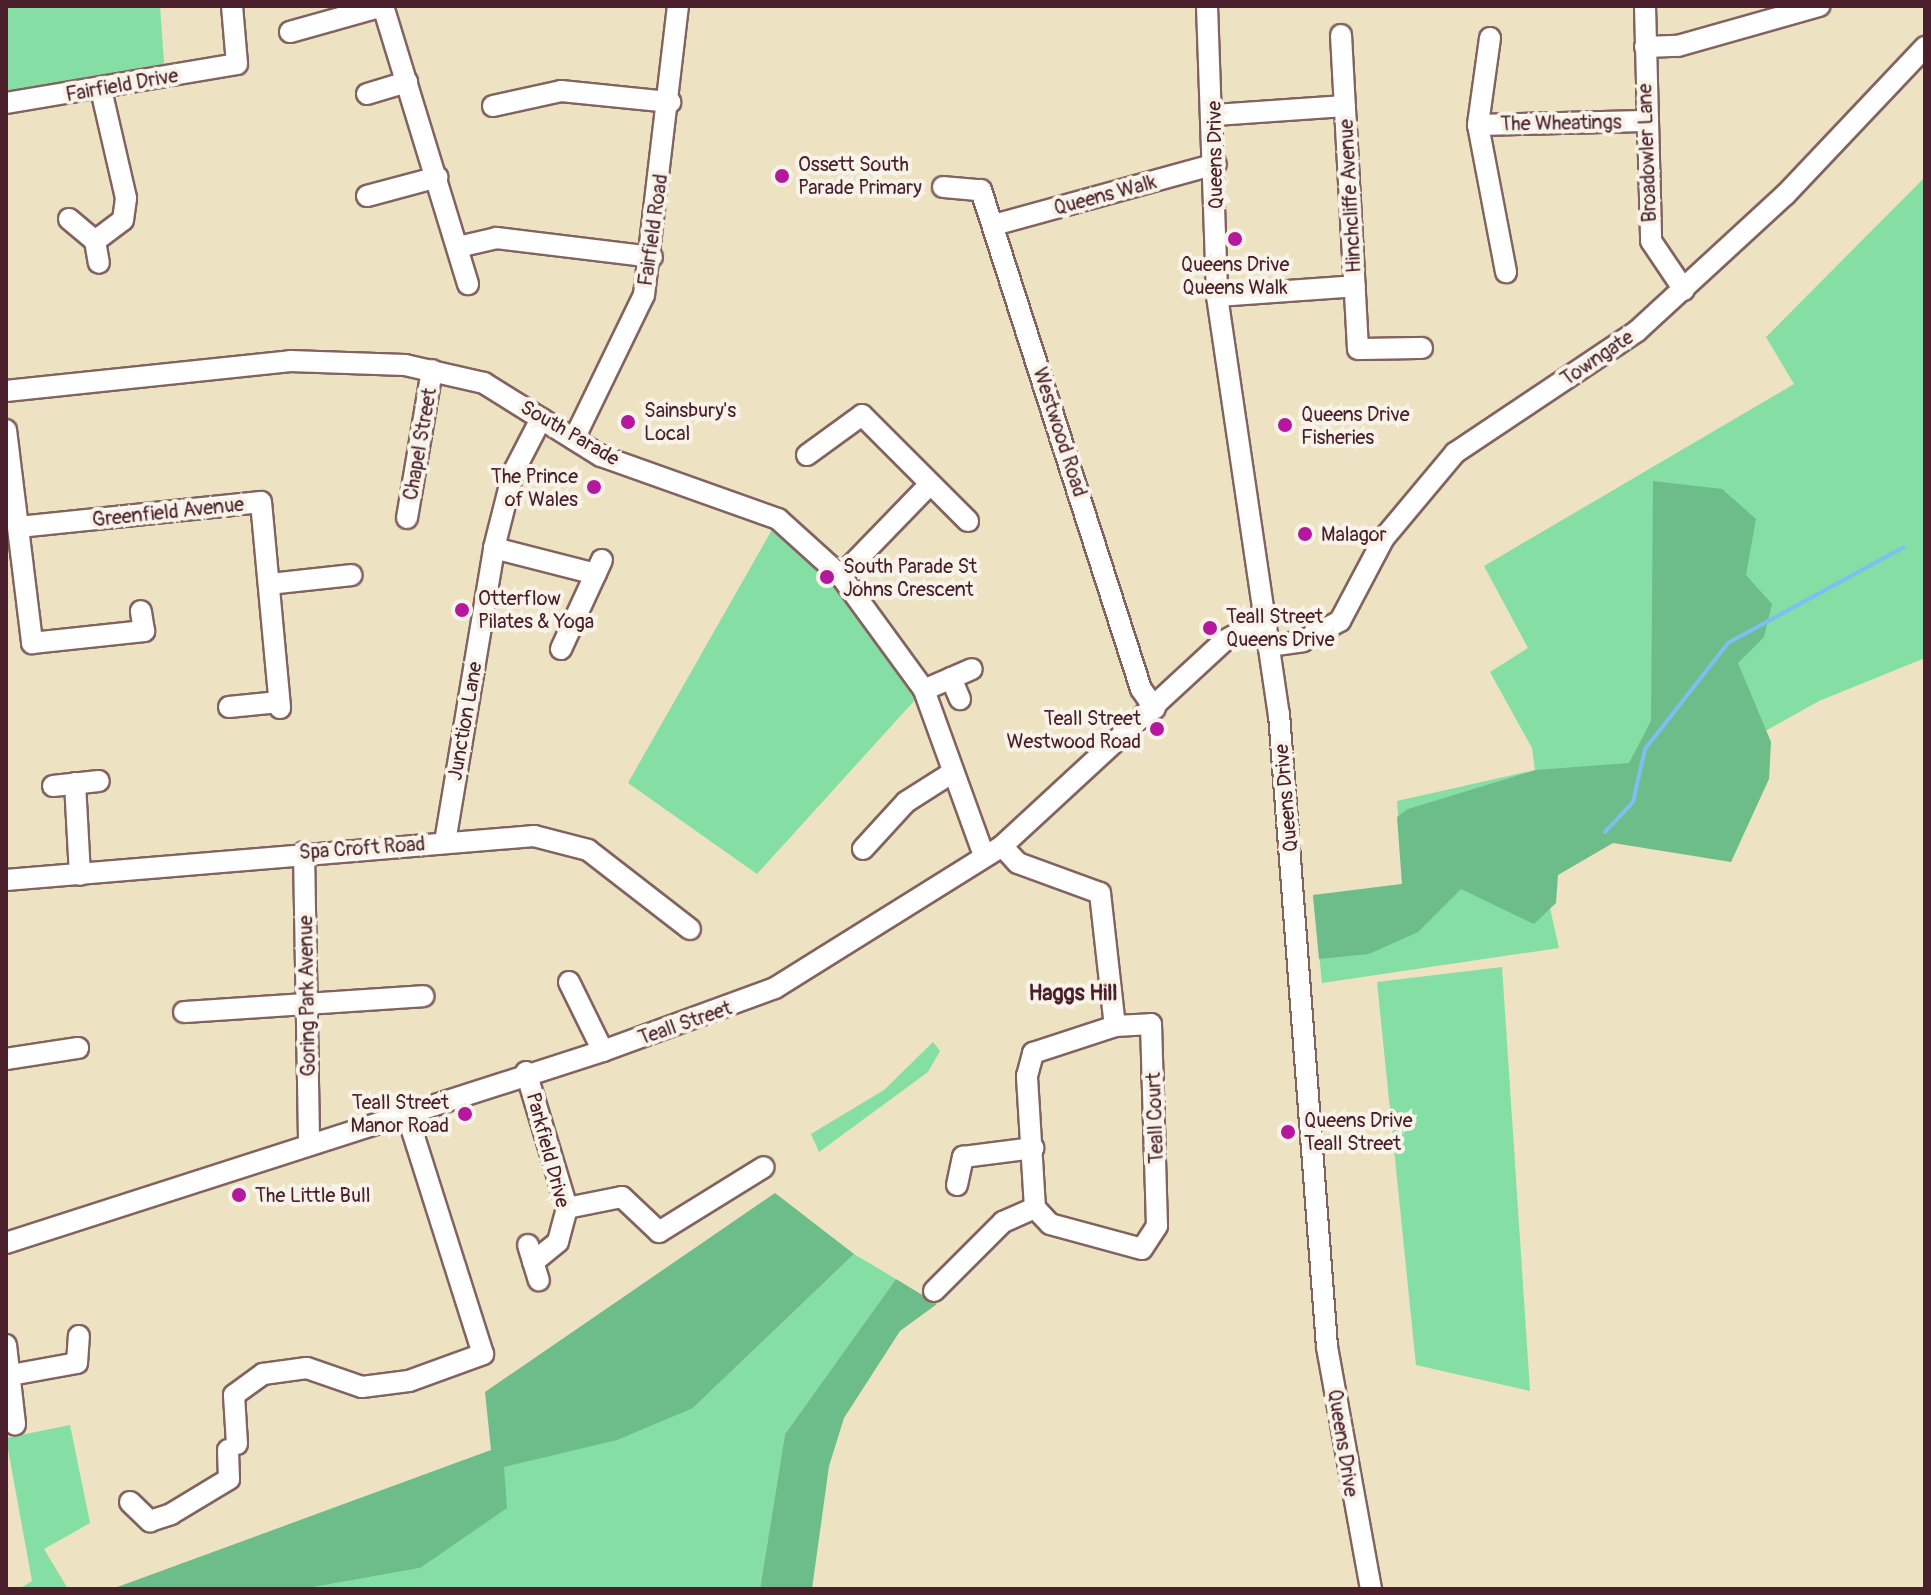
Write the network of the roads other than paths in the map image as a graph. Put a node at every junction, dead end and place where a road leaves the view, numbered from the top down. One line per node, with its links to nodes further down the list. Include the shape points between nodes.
1 (232, 6): 13 (street, Fairfield Drive, via 237,64)
2 (383, 6): 7 (street); 12 (street)
3 (678, 6): 15 (street, Fairfield Road)
4 (1207, 6): 19 (street, Queens Drive)
5 (1645, 6): 10 (street, Broadowler Lane)
6 (1819, 6): 10 (street, via 1678,46)
7 (290, 32)
8 (1341, 35): 18 (street, Hinchcliffe Avenue)
9 (1492, 36): 21 (street, The Wheatings)
10 (1645, 47): 20 (street, Broadowler Lane)
11 (1925, 47): 35 (street, Towngate)
12 (407, 82): 14 (street); 23 (street)
13 (101, 90): 16 (street, Fairfield Drive); 28 (street, via 126,198 123,220)
14 (367, 94)
15 (670, 102): 17 (street, via 561,91); 30 (street, Fairfield Road)
16 (6, 103)
17 (493, 106)
18 (1345, 106): 19 (street, Hinchcliffe Avenue); 34 (street, Hinchcliffe Avenue)
19 (1215, 115): 22 (street, Queens Drive)
20 (1644, 121): 21 (street, The Wheatings); 35 (street, Broadowler Lane, via 1651,241)
21 (1478, 125): 32 (street, The Wheatings)
22 (1216, 164): 27 (street, Queens Walk); 36 (street, Queens Drive)
23 (438, 177): 25 (street); 29 (street)
24 (943, 187): 27 (street, Westwood Road, via 981,190)
25 (367, 196)
26 (69, 219): 28 (street)
27 (994, 225): 61 (street, Westwood Road, via 1141,689)
28 (95, 241): 31 (street)
29 (458, 247): 30 (street, via 496,238); 33 (street)
30 (652, 257): 42 (street, Fairfield Road, via 634,325)
31 (99, 263)
32 (1508, 277)
33 (468, 284)
34 (1355, 286): 36 (street, Hinchcliffe Avenue); 37 (street, Hinchcliffe Avenue, via 1358,349)
35 (1684, 290): 54 (street, Towngate, via 1637,331 1455,453 1384,538 1340,621 1303,641)
36 (1217, 296): 53 (street, Queens Drive)
37 (1422, 348)
38 (432, 370): 39 (street, South Parade, via 290,361); 40 (street, South Parade, via 484,383); 45 (street, Chapel Street)
39 (6, 391)
40 (541, 419): 42 (street, South Parade); 48 (street, Junction Lane, via 513,473)
41 (6, 430): 47 (street)
42 (574, 439): 50 (street, South Parade, via 601,456 778,519)
43 (807, 455): 44 (street, via 862,415)
44 (930, 484): 46 (street); 50 (street)
45 (407, 518)
46 (968, 521)
47 (19, 527): 51 (street, Greenfield Avenue, via 261,502); 52 (street, via 32,643 144,631)
48 (494, 548): 55 (street, via 599,567); 66 (street, Junction Lane)
49 (353, 575): 51 (street)
50 (841, 576): 58 (street, South Parade)
51 (269, 584): 60 (street, Greenfield Avenue, via 280,705)
52 (141, 611)
53 (1266, 618): 54 (street, Queens Drive); 61 (street, Teall Street, via 1224,641)
54 (1269, 646): 97 (street, Queens Drive, via 1327,1347)
55 (561, 649)
56 (972, 669): 57 (street)
57 (951, 678): 58 (street); 59 (street)
58 (924, 690): 62 (street, South Parade)
59 (960, 699)
60 (229, 707)
61 (1155, 709): 68 (street, Teall Street)
62 (950, 774): 67 (street, via 906,802); 68 (street, South Parade)
63 (99, 781): 64 (street)
64 (75, 783): 65 (street); 70 (street)
65 (53, 786)
66 (445, 842): 69 (street, Spa Croft Road); 72 (street, Spa Croft Road, via 563,839)
67 (863, 849)
68 (993, 851): 77 (street, via 1100,893); 79 (street, Teall Street, via 775,988)
69 (304, 852): 70 (street, Spa Croft Road); 75 (street, Goring Park Avenue)
70 (80, 875): 71 (street, Spa Croft Road)
71 (6, 880)
72 (690, 929)
73 (579, 988): 79 (street)
74 (423, 996): 75 (street)
75 (307, 1004): 76 (street); 83 (street, Goring Park Avenue)
76 (184, 1012)
77 (1115, 1026): 84 (street, Teall Court, via 1033,1053 1027,1076); 88 (street, Teall Court, via 1151,1024 1155,1238 1142,1249 1131,1247 1050,1224)
78 (78, 1048): 80 (street)
79 (603, 1051): 81 (street, Teall Street)
80 (6, 1059)
81 (526, 1072): 82 (street, Teall Street); 87 (street, Parkfield Drive)
82 (406, 1111): 83 (street, Teall Street); 96 (street, via 449,1270 483,1354 409,1381 362,1387 307,1368 263,1374 234,1395 236,1447 229,1479 150,1521)
83 (309, 1140): 89 (street, Teall Street)
84 (1033, 1148): 86 (street, via 963,1157); 88 (street, Teall Court)
85 (757, 1179): 87 (street, via 659,1232 622,1197)
86 (957, 1185)
87 (567, 1208): 90 (street, Parkfield Drive, via 558,1242)
88 (1035, 1208): 91 (street, via 1003,1222)
89 (6, 1243)
90 (533, 1262)
91 (934, 1291)
92 (79, 1336): 94 (street, via 89,1363)
93 (6, 1345): 94 (street)
94 (11, 1375): 95 (street)
95 (15, 1424)
96 (130, 1502)
97 (1371, 1589)

